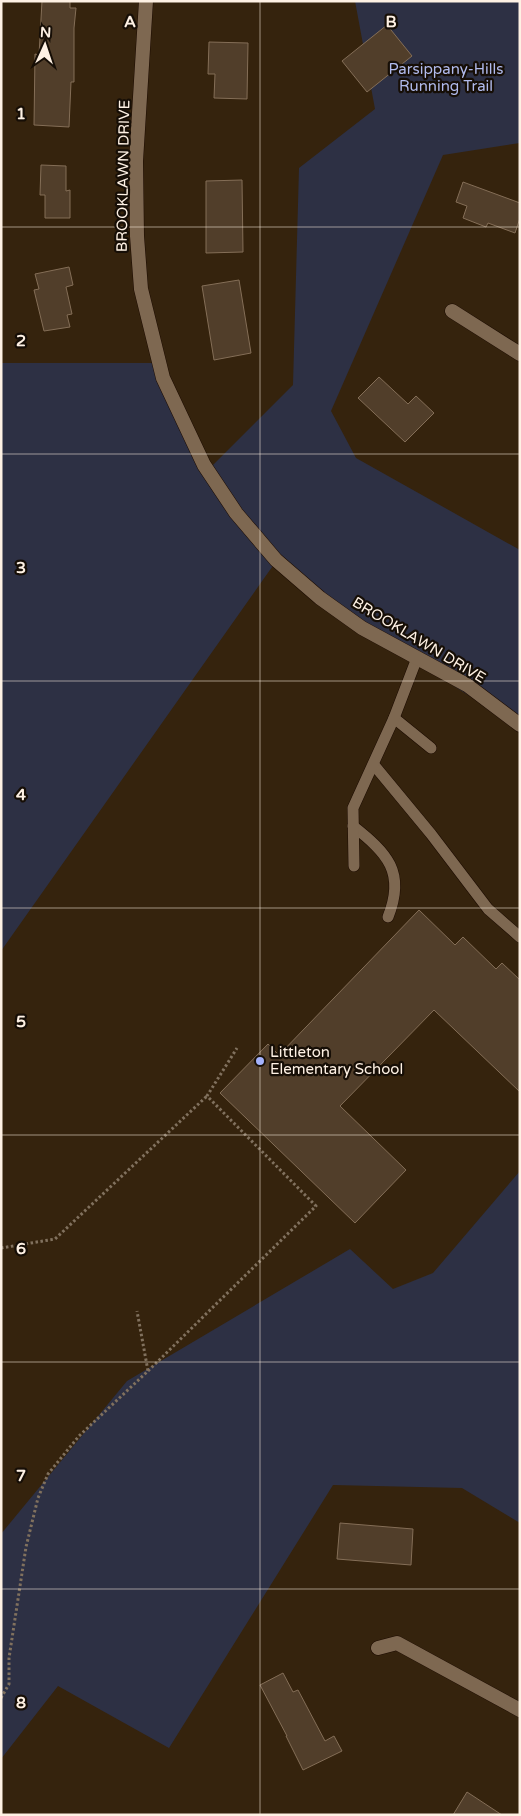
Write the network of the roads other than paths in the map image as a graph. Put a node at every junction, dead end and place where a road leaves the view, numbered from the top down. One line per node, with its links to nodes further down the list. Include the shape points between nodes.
1 (146, 1): 4 (street, BROOKLAWN DRIVE, via 136,162 136,236 141,288 164,378 204,465 236,513 276,560 320,598 362,628)
2 (452, 311): 3 (street)
3 (520, 354)
4 (417, 658): 5 (lane); 6 (street, BROOKLAWN DRIVE, via 467,685)
5 (394, 718): 7 (lane); 8 (lane)
6 (520, 725)
7 (431, 748)
8 (374, 764): 9 (lane, via 353,808); 12 (lane, via 488,909)
9 (353, 826): 10 (lane); 11 (lane, via 384,853 392,869 396,884)
10 (354, 866)
11 (388, 917)
12 (520, 937)
13 (378, 1648): 14 (street, via 397,1643)
14 (520, 1710)

